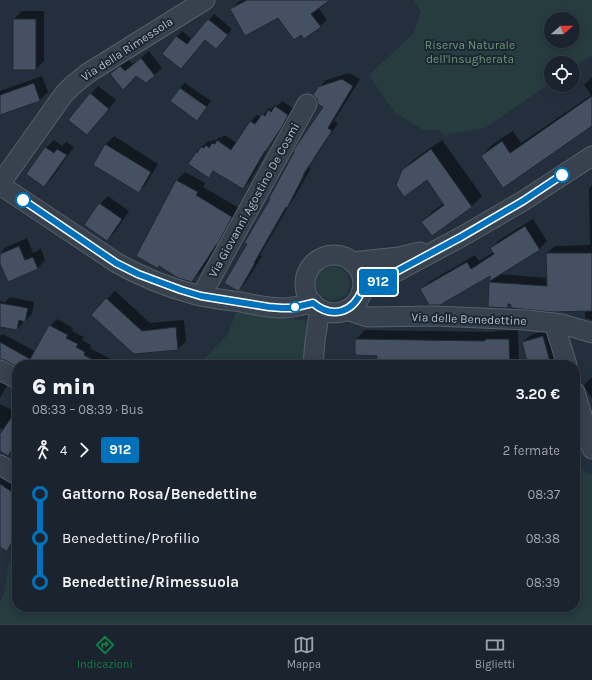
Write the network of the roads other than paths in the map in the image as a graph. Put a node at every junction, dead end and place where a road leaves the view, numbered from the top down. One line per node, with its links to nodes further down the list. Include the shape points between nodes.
1 (205, 0): 4 (street, Via della Rimessola, via 96,68 74,85 64,94)
2 (307, 104): 8 (street, Via Giovanni Agostino De Cosmi)
3 (592, 156): 5 (street, via 523,201)
4 (0, 184): 8 (street, via 116,263 163,284)
5 (446, 245): 6 (street, via 399,257); 7 (street)
6 (352, 262): 7 (street, via 362,278); 9 (street, via 336,255 316,260 307,272 305,285 307,295)
7 (362, 290): 10 (street, via 354,304)
8 (201, 296): 9 (street, via 269,307)
9 (316, 306): 10 (street, via 331,312); 13 (street)
10 (346, 310): 11 (street, Via delle Benedettine, via 368,318 434,316)
11 (554, 323): 12 (street, Via delle Benedettine); 14 (street)
12 (592, 333)
13 (314, 360)
14 (565, 360)
15 (0, 370): 16 (street)
16 (12, 376)
17 (580, 409): 18 (street)
18 (592, 449)
19 (0, 465): 20 (street)
20 (12, 472)

